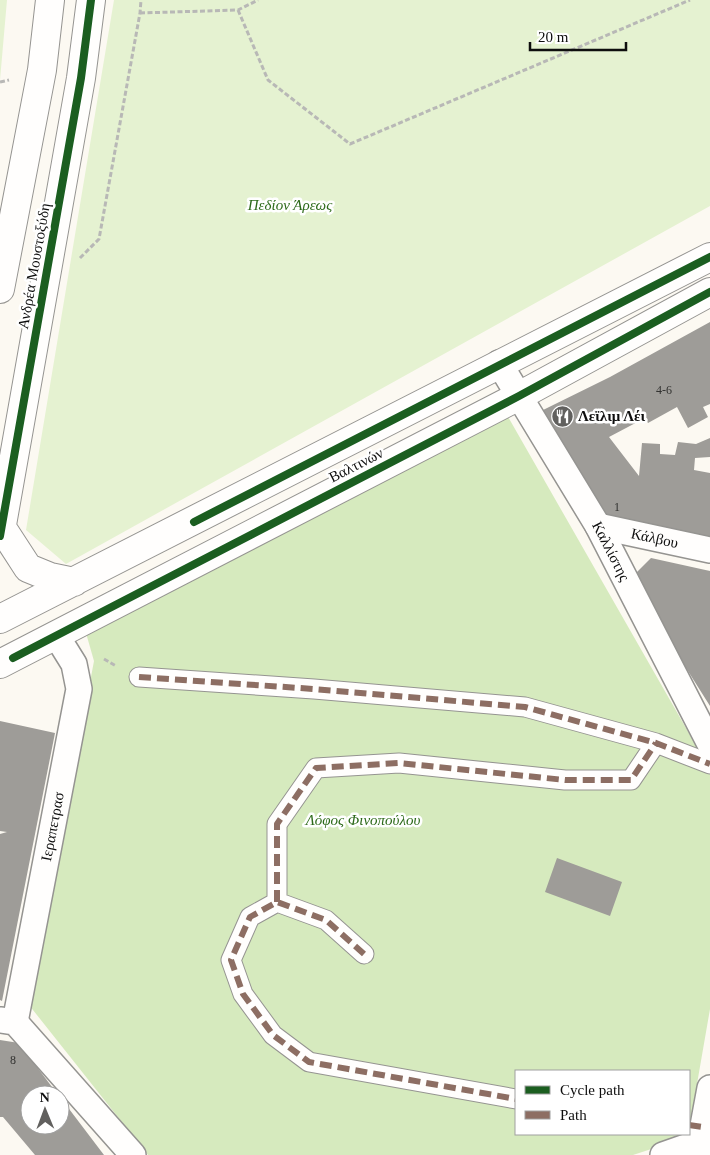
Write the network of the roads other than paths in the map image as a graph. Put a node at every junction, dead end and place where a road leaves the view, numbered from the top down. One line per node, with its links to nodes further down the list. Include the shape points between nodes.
1 (50, 0): 4 (street, Ανδρέα Μουστοξύδη, via 42,70)
2 (91, 0): 9 (street, Ανδρέα Μουστοξύδη, via 81,78)
3 (710, 257): 6 (street, Βαλτινών)
4 (0, 290)
5 (710, 292): 7 (street, Βαλτινών)
6 (500, 364): 7 (street, Καλλίστης); 11 (street, Βαλτινών)
7 (519, 396): 8 (street, Καλλίστης); 13 (street, Βαλτινών)
8 (598, 526): 10 (street, Κάλβου); 17 (street, Καλλίστης)
9 (1, 532): 11 (street, via 28,568)
10 (710, 550)
11 (74, 582): 12 (street, Βαλτινών)
12 (0, 619)
13 (56, 635): 14 (street, Βαλτινών); 21 (street, Ιεραπετρασ, via 74,664 79,689)
14 (4, 660)
15 (139, 677): 16 (street, via 525,708)
16 (656, 743): 18 (street); 19 (street, via 631,780 565,780 399,763 316,768 277,824)
17 (710, 744)
18 (710, 764)
19 (277, 902): 20 (street, via 326,920); 23 (street, via 250,917 231,960 242,994 273,1035 309,1062)
20 (364, 954)
21 (7, 1021): 25 (street)
22 (710, 1088): 24 (street)
23 (515, 1099)
24 (700, 1135): 26 (street)
25 (133, 1155)
26 (663, 1155)

